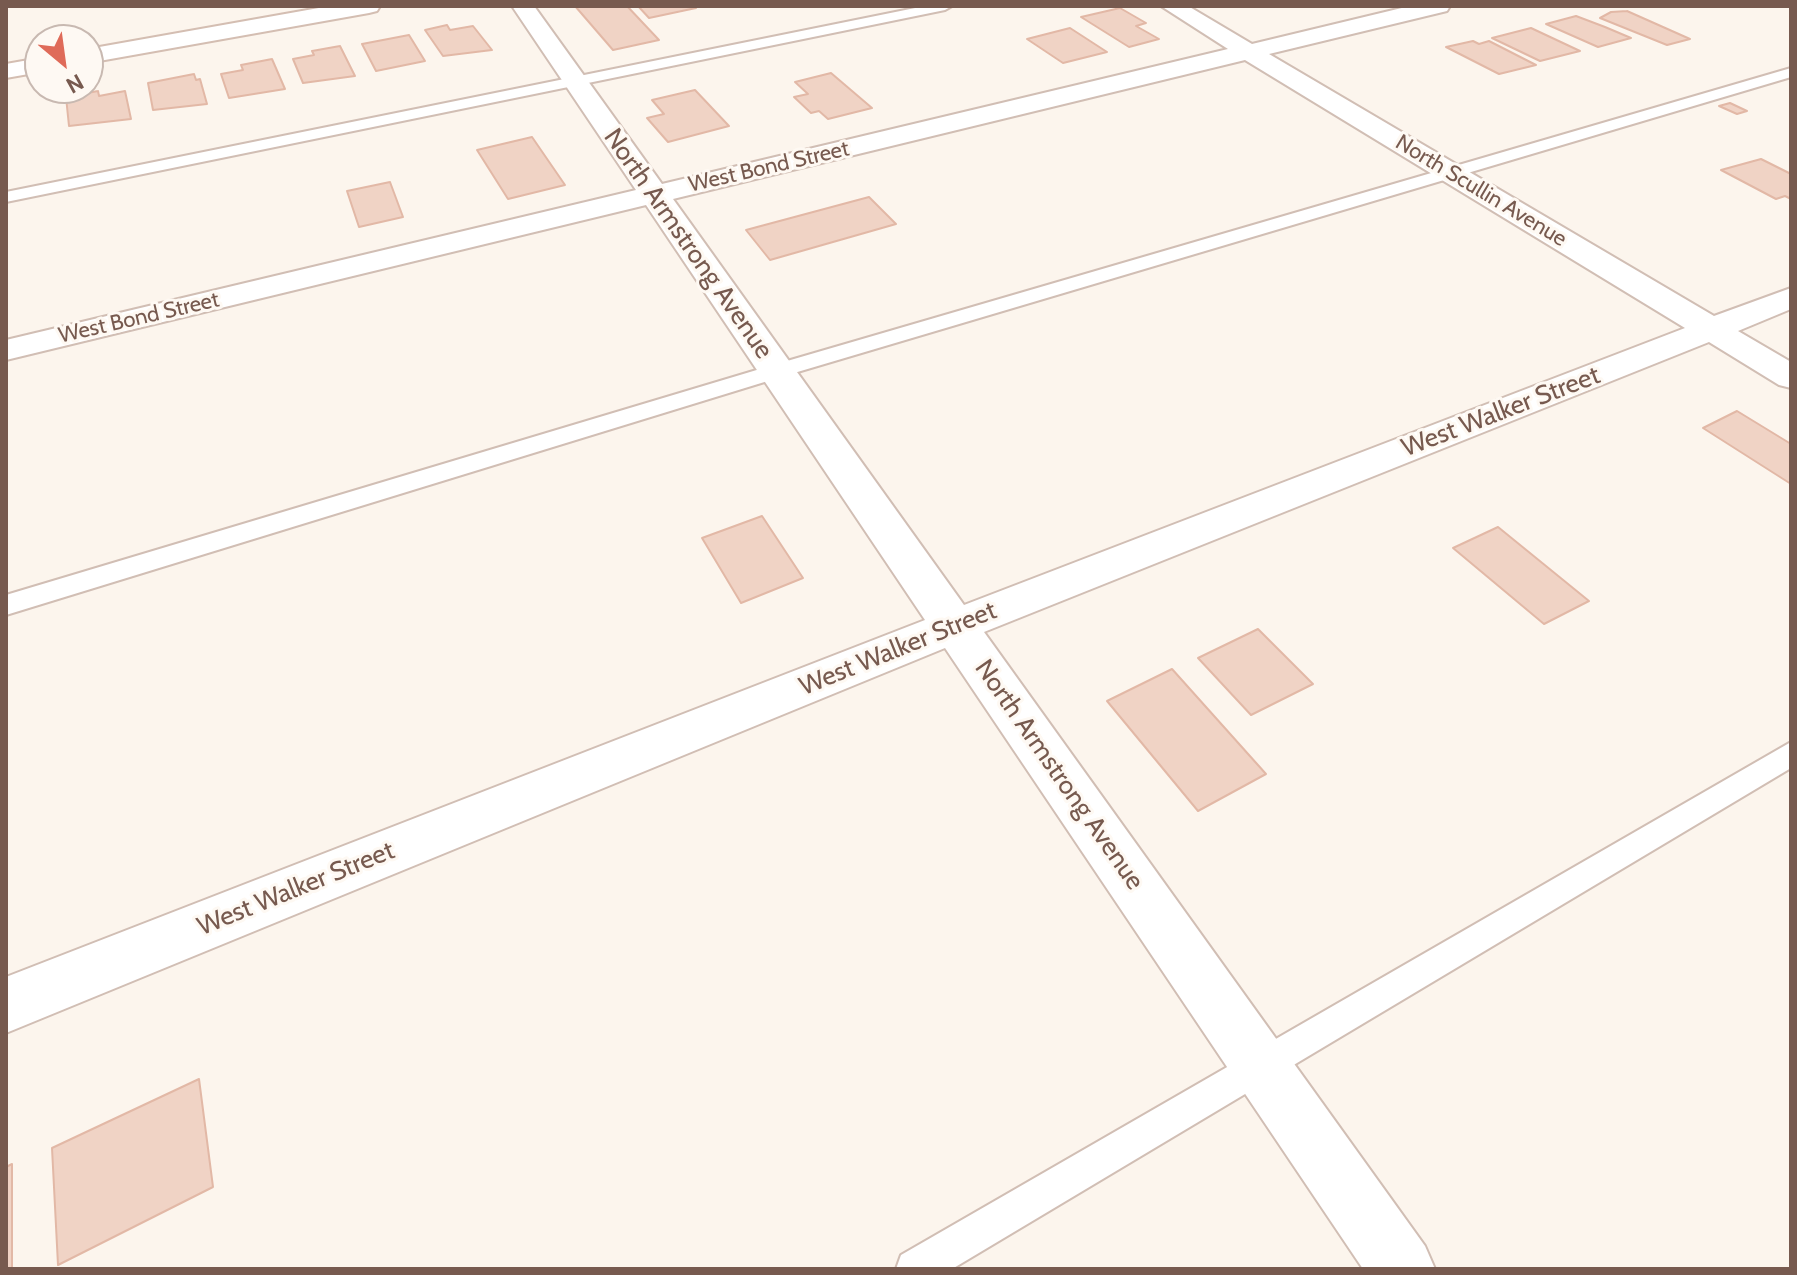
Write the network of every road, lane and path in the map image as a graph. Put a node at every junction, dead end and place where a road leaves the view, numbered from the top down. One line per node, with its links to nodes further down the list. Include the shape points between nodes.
1 (369, 6): 7 (street)
2 (523, 6): 9 (street, North Armstrong Avenue)
3 (945, 6): 9 (lane)
4 (1172, 6): 6 (street, North Scullin Avenue)
5 (1439, 6): 6 (street, West Bond Street)
6 (1248, 52): 10 (street, North Scullin Avenue); 11 (street, West Bond Street)
7 (104, 53)
8 (1791, 72): 10 (lane)
9 (575, 81): 11 (street, North Armstrong Avenue); 12 (lane)
10 (1448, 171): 14 (street, North Scullin Avenue); 16 (lane)
11 (654, 194): 15 (street, West Bond Street); 16 (street, North Armstrong Avenue)
12 (6, 197)
13 (1791, 298): 14 (street, West Walker Street)
14 (1711, 329): 17 (street, North Scullin Avenue); 19 (street, West Walker Street)
15 (6, 350)
16 (777, 371): 18 (lane); 19 (street, North Armstrong Avenue)
17 (1791, 377)
18 (6, 605)
19 (955, 626): 21 (street, West Walker Street); 22 (street, North Armstrong Avenue)
20 (1791, 754): 22 (lane)
21 (6, 1005)
22 (1262, 1067): 23 (lane); 24 (street, North Armstrong Avenue)
23 (915, 1269)
24 (1402, 1269)

